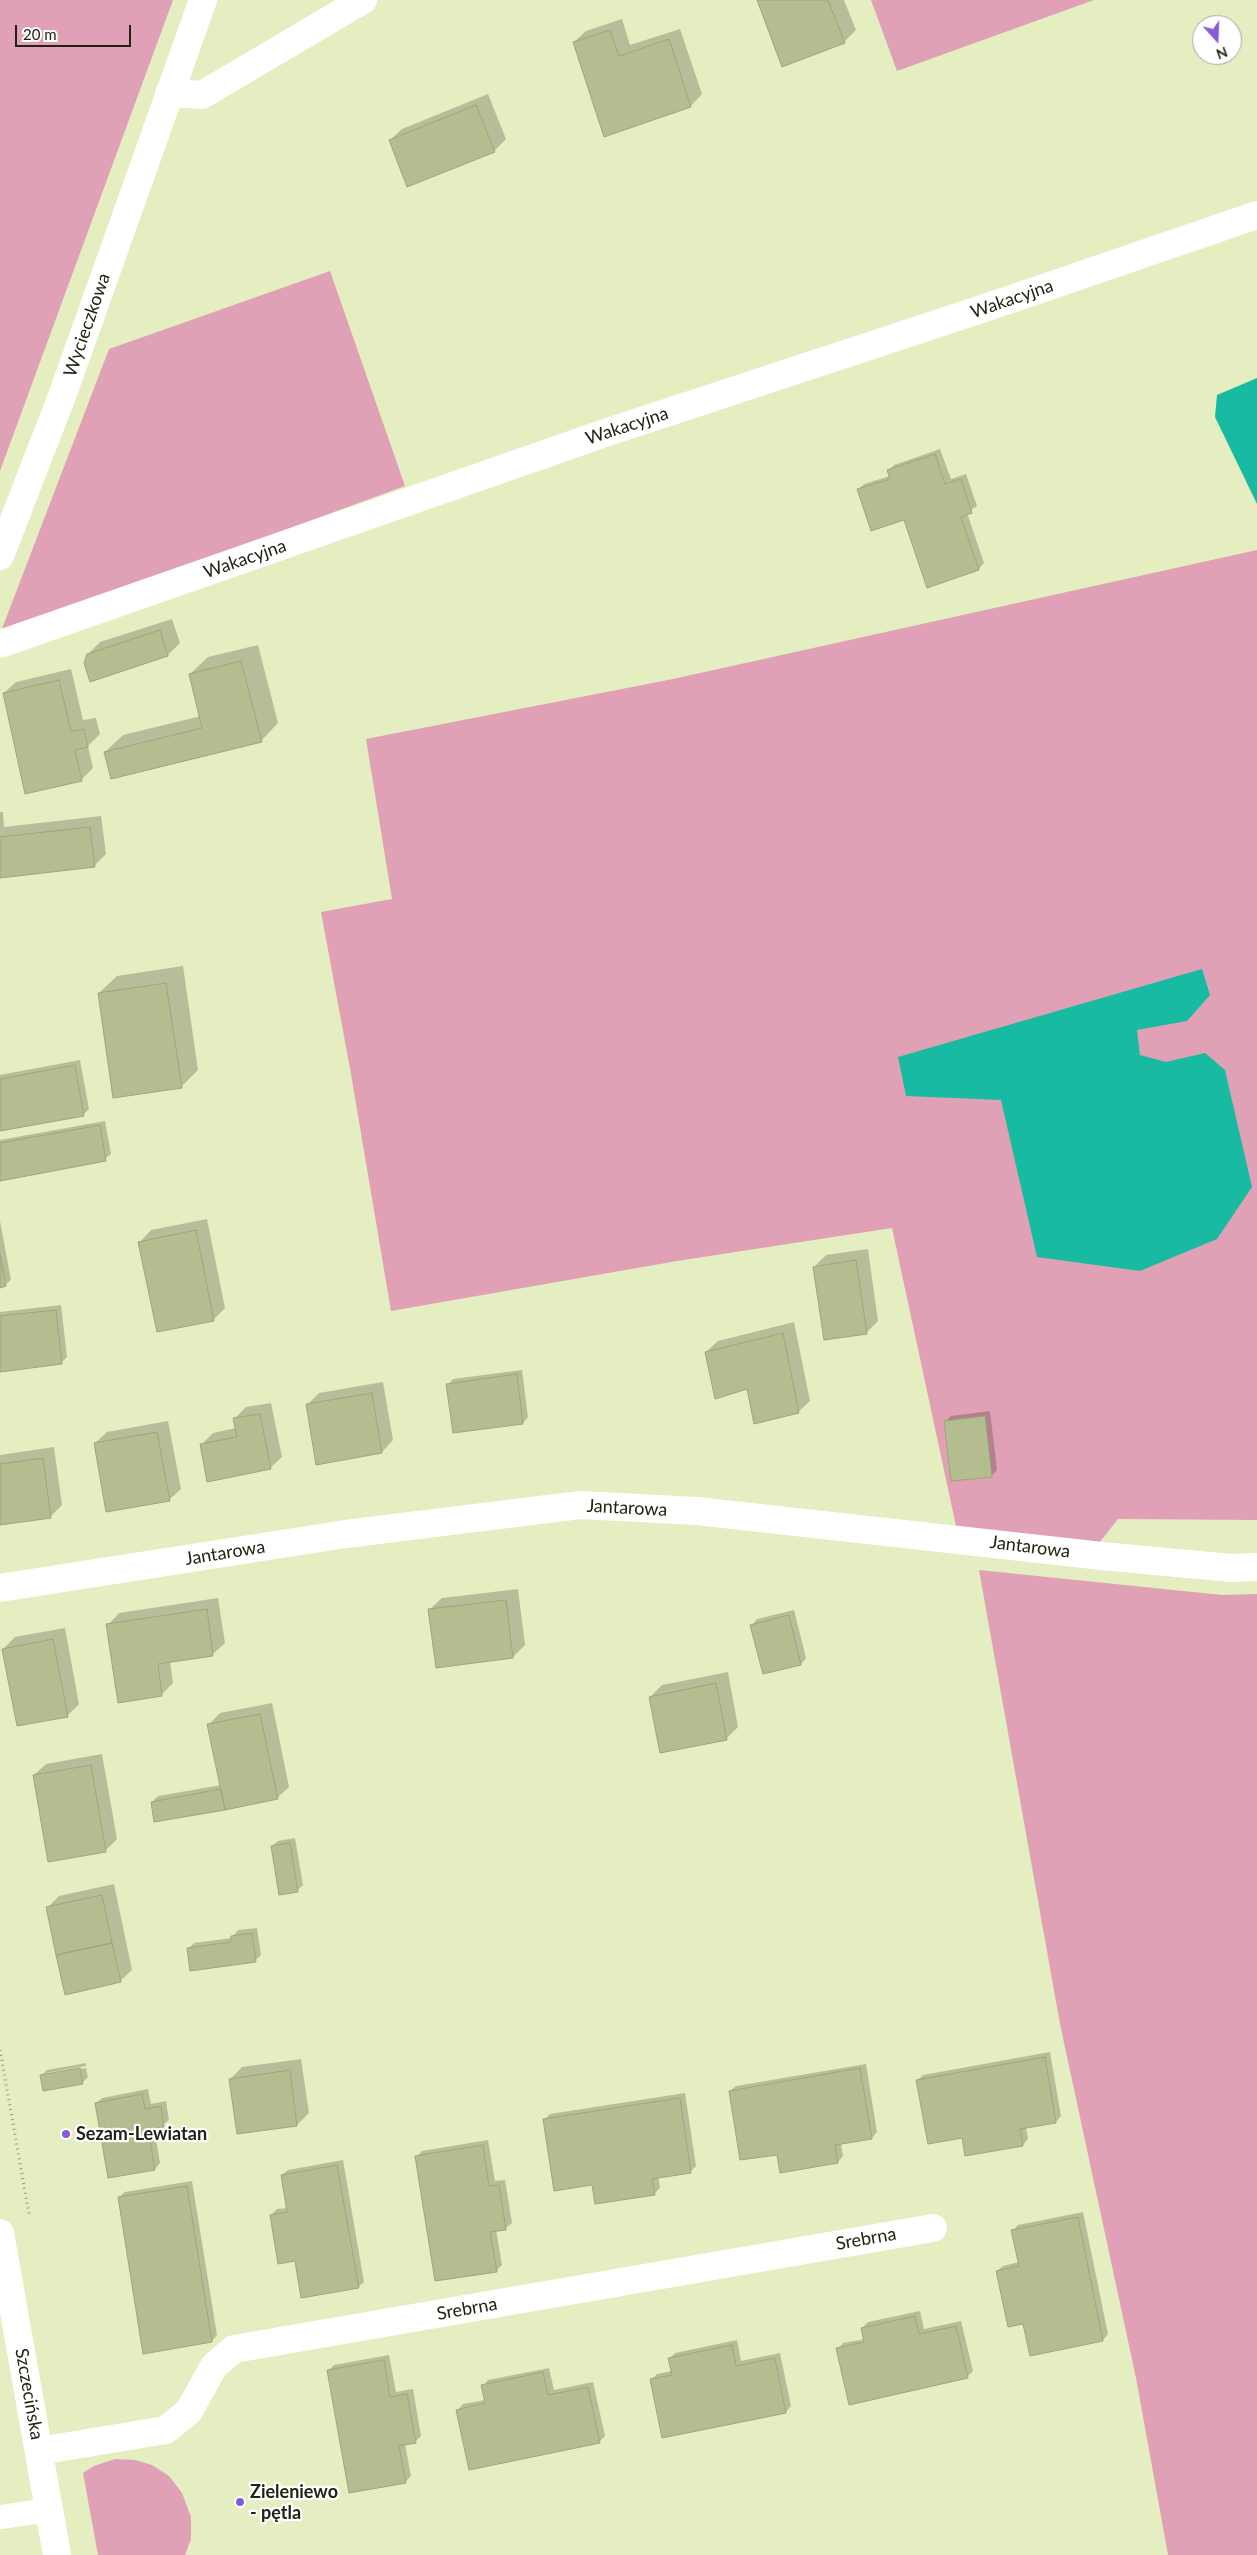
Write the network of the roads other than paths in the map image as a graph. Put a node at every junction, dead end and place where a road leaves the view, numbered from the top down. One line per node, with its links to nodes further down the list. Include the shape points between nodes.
1 (203, 0): 3 (street, Wycieczkowa)
2 (363, 0): 3 (street, via 202,95)
3 (169, 93): 5 (street, Wycieczkowa, via 62,396)
4 (1257, 215): 6 (street, Wakacyjna, via 988,308 605,433)
5 (0, 556)
6 (0, 644)
7 (1257, 1567): 8 (street, Jantarowa, via 1231,1568 1102,1556 697,1511 580,1506 346,1534)
8 (0, 1588)
9 (933, 2228): 11 (street, Srebrna, via 234,2349 214,2366 189,2411 166,2430)
10 (0, 2233): 11 (street, Szczecińska)
11 (39, 2451): 12 (street, Szczecińska)
12 (50, 2510): 13 (lane); 14 (street, Szczecińska)
13 (0, 2517)
14 (57, 2555)

